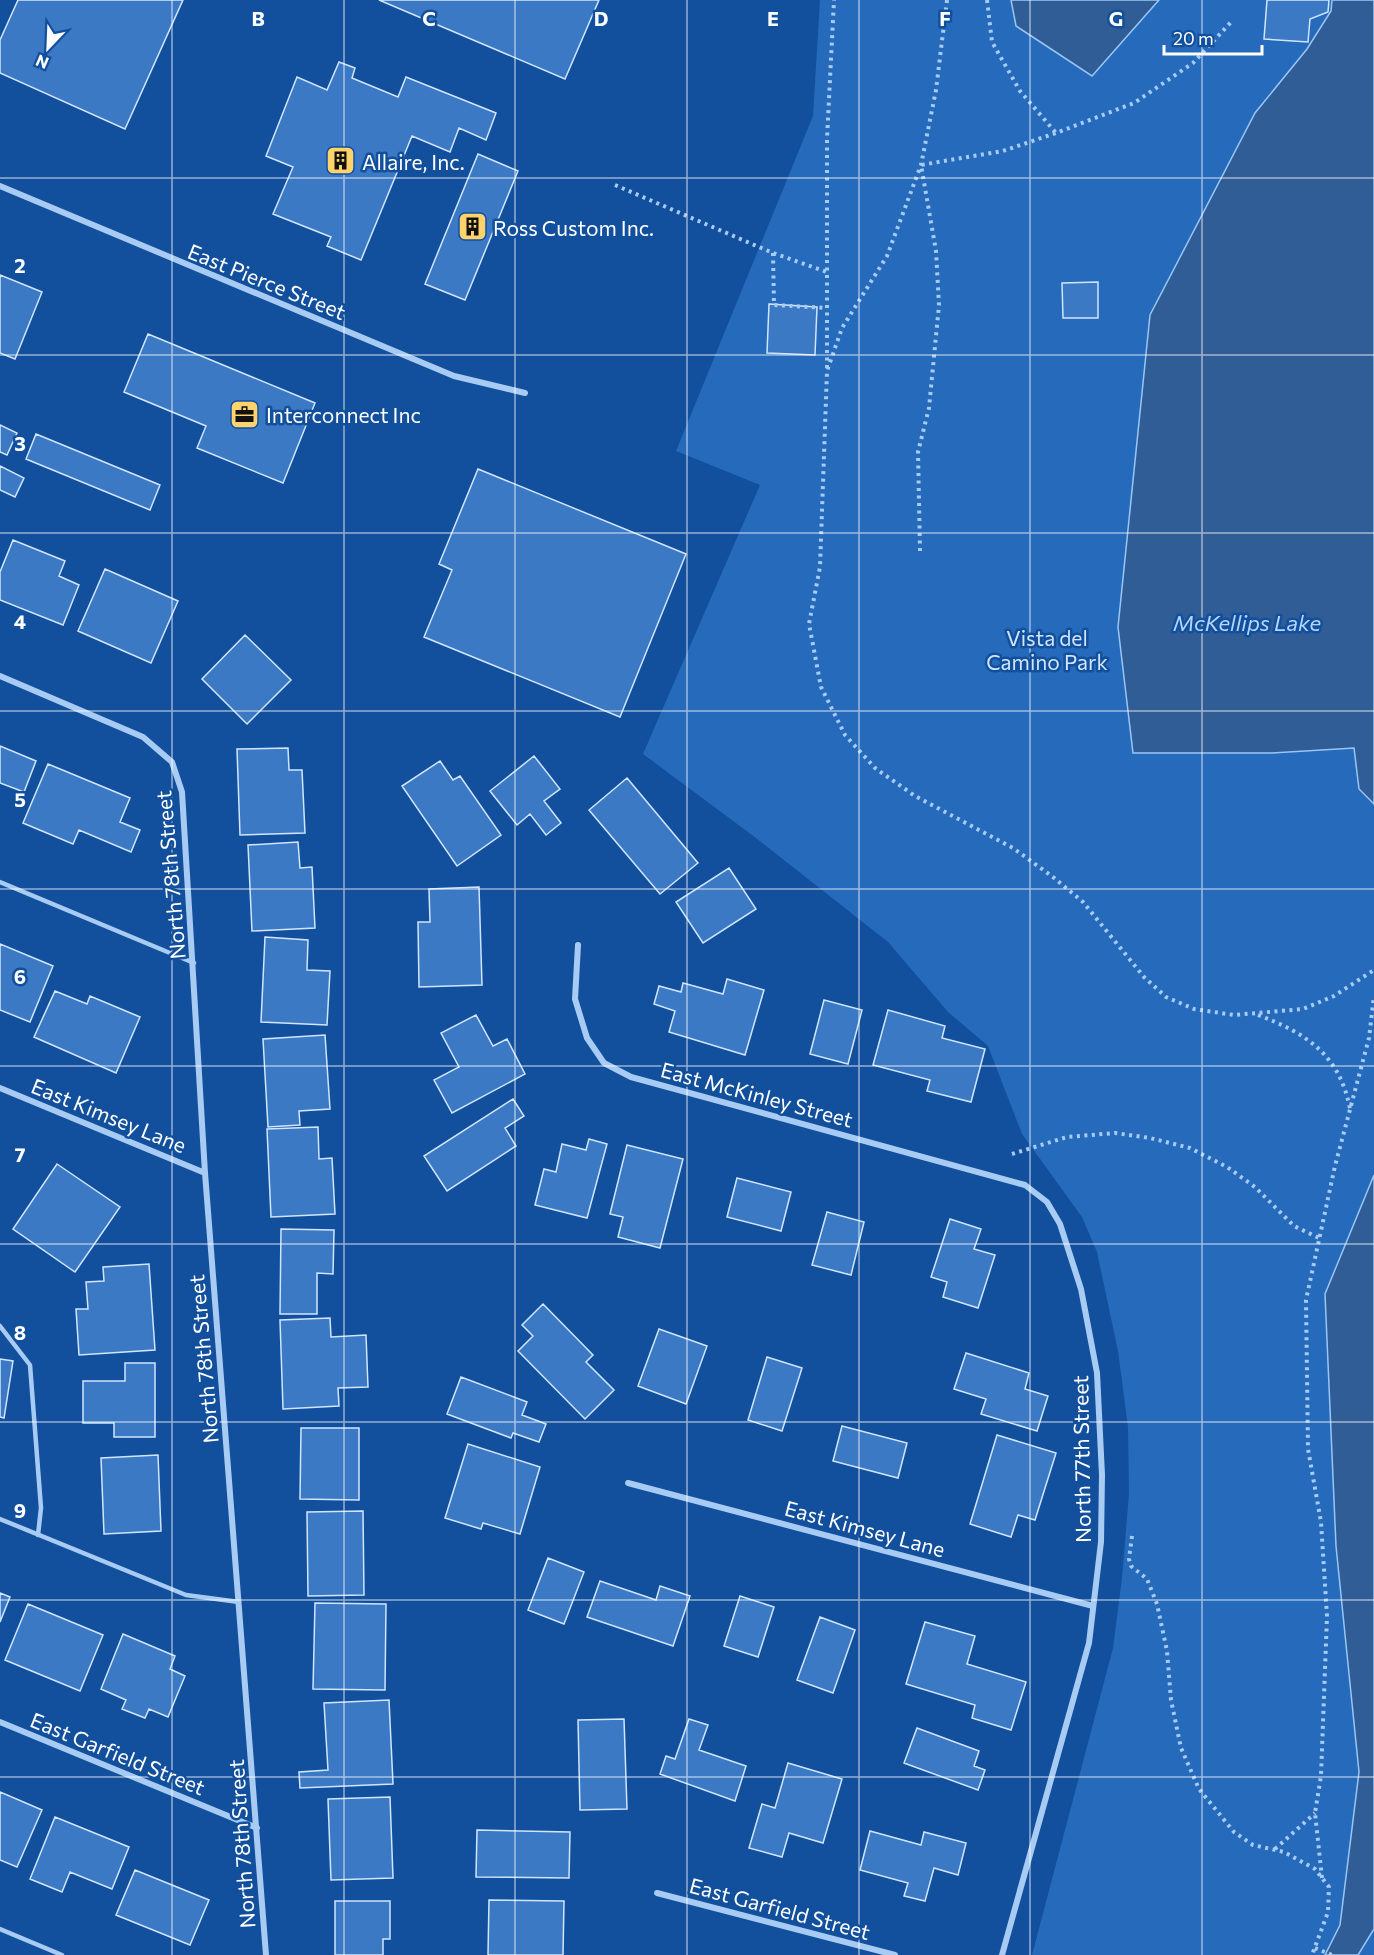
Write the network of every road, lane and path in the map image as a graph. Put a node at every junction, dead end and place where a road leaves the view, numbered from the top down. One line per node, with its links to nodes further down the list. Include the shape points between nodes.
1 (834, 0): 10 (path, via 827,138)
2 (947, 0): 6 (path, via 936,90)
3 (987, 0): 5 (path, via 992,42 1020,91)
4 (1233, 20): 5 (path, via 1193,63 1134,103)
5 (1056, 134): 6 (path, via 1003,151)
6 (921, 165): 12 (path, via 887,256 842,328); 14 (path, via 936,251 939,305 929,408 918,452)
7 (615, 185): 9 (path)
8 (0, 186): 13 (street, East Pierce Street, via 454,376)
9 (773, 253): 10 (path); 11 (path, via 774,305)
10 (827, 272): 11 (path)
11 (827, 308): 12 (path)
12 (827, 371): 21 (path, via 820,567 809,624 821,687 845,735 876,768 915,796 1013,848 1053,877 1083,902 1166,998 1194,1009)
13 (525, 393)
14 (920, 551)
15 (0, 676): 18 (street, North 78th Street, via 143,737 172,762 182,792)
16 (0, 882): 18 (lane)
17 (578, 945): 26 (street, East McKinley Street, via 575,999 587,1038 604,1063 632,1077)
18 (194, 963): 25 (street, North 78th Street)
19 (1374, 970): 21 (path, via 1334,996 1303,1009)
20 (1374, 996): 23 (path, via 1369,1038)
21 (1257, 1014): 23 (path, via 1312,1042 1332,1064 1346,1089)
22 (0, 1088): 25 (street, East Kimsey Lane)
23 (1350, 1111): 27 (path)
24 (1012, 1154): 27 (path, via 1067,1137 1115,1133 1190,1148 1256,1187 1294,1226)
25 (205, 1173): 33 (street, North 78th Street)
26 (1025, 1185): 34 (street, North 77th Street, via 1047,1202 1060,1224 1081,1289 1097,1373 1101,1542)
27 (1319, 1238): 36 (path, via 1306,1300 1308,1449 1321,1522 1327,1616 1321,1776)
28 (0, 1326): 31 (lane, via 30,1365 41,1508)
29 (628, 1483): 34 (street, East Kimsey Lane)
30 (0, 1519): 31 (lane)
31 (38, 1535): 33 (lane, via 186,1595)
32 (1132, 1536): 38 (path, via 1129,1559 1131,1566 1147,1579 1157,1604 1181,1748 1199,1789 1234,1832 1253,1845)
33 (239, 1602): 37 (street, North 78th Street)
34 (1093, 1606): 46 (street, North 77th Street, via 1089,1643)
35 (0, 1722): 37 (street, East Garfield Street)
36 (1315, 1814): 38 (path); 39 (path)
37 (257, 1828): 44 (street, North 78th Street)
38 (1275, 1850): 39 (path, via 1315,1869)
39 (1322, 1878): 42 (path, via 1329,1887 1328,1912)
40 (657, 1893): 45 (street, East Garfield Street)
41 (0, 1929): 43 (lane)
42 (1314, 1948): 47 (path); 48 (path)
43 (62, 1955)
44 (266, 1955)
45 (895, 1955)
46 (1002, 1955)
47 (1312, 1955)
48 (1332, 1955)

